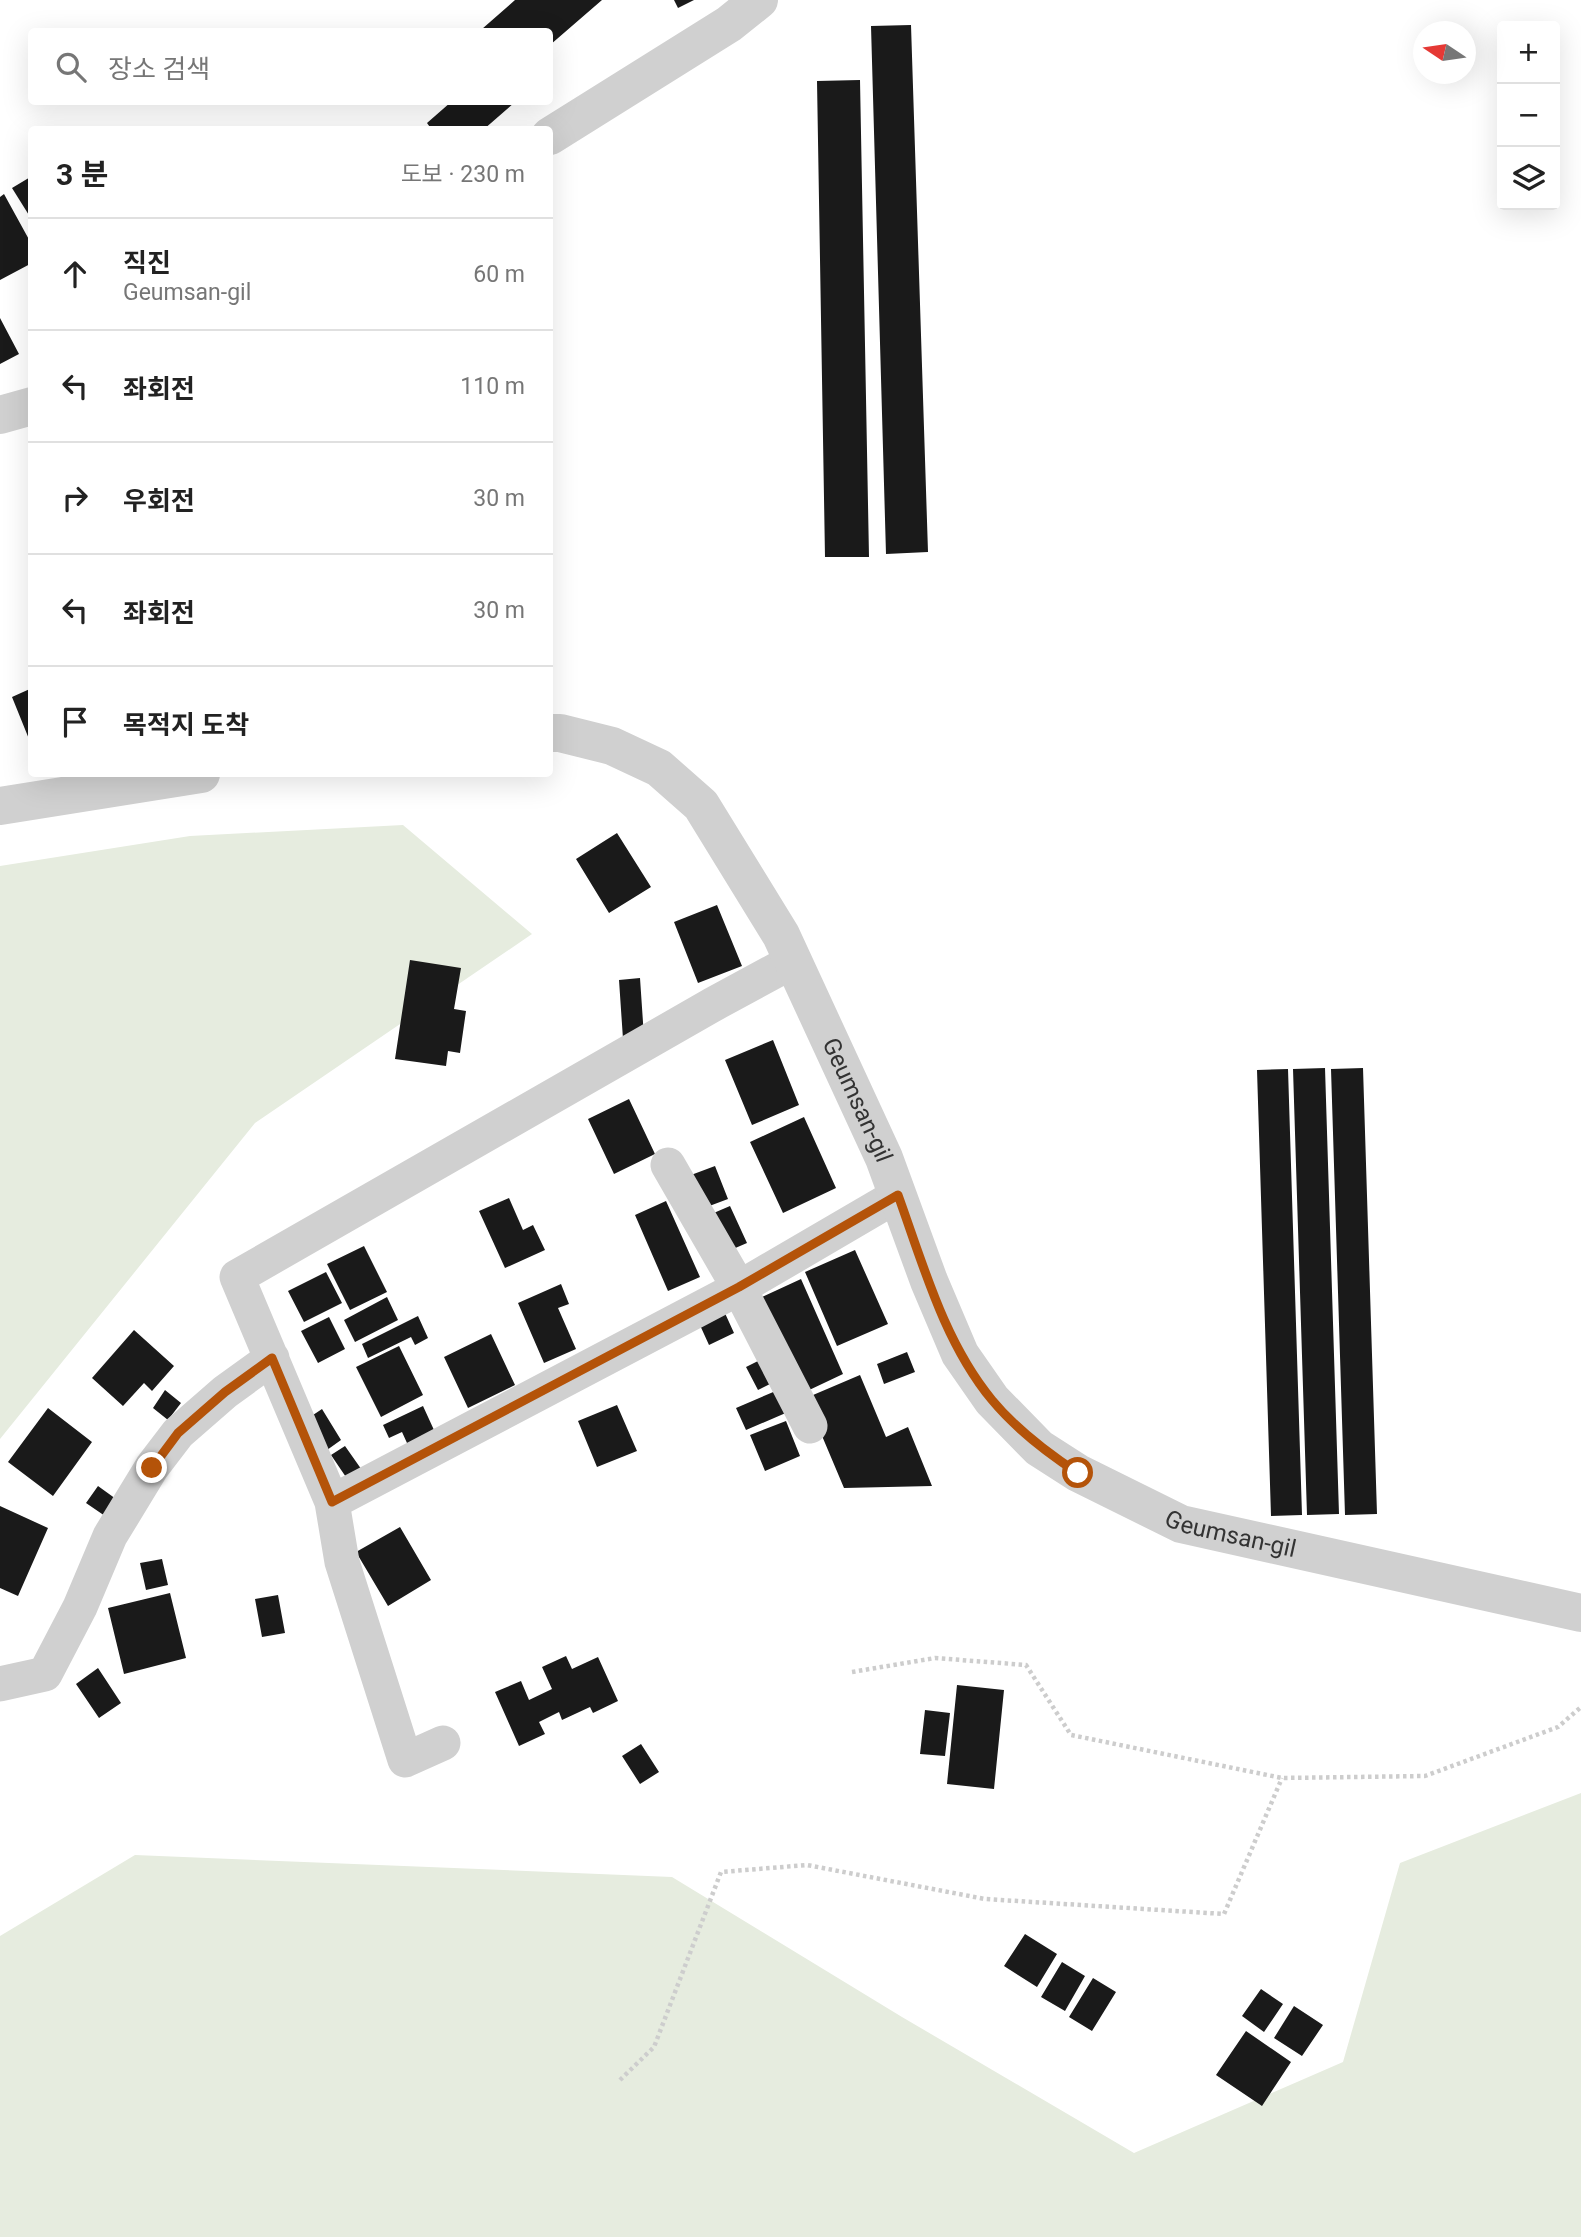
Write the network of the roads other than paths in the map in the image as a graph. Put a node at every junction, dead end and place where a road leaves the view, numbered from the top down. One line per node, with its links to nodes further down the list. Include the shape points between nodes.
1 (760, 0): 2 (street)
2 (553, 134)
3 (28, 407): 4 (street)
4 (0, 415)
5 (553, 733): 8 (street, Geumsan-gil, via 612,747 659,768 701,805)
6 (182, 777): 7 (street)
7 (0, 806)
8 (793, 961): 10 (street, Geumsan-gil); 12 (street, via 237,1277)
9 (668, 1164): 11 (street)
10 (898, 1195): 11 (street); 15 (street, Geumsan-gil, via 960,1354 992,1400 1040,1448 1078,1473 1181,1524)
11 (739, 1287): 13 (street); 14 (street)
12 (272, 1358): 14 (street); 16 (street, via 178,1433 152,1468 110,1536 45,1674)
13 (810, 1426)
14 (332, 1502): 17 (street, via 342,1562 405,1759)
15 (1581, 1613)
16 (0, 1684)
17 (443, 1743)

